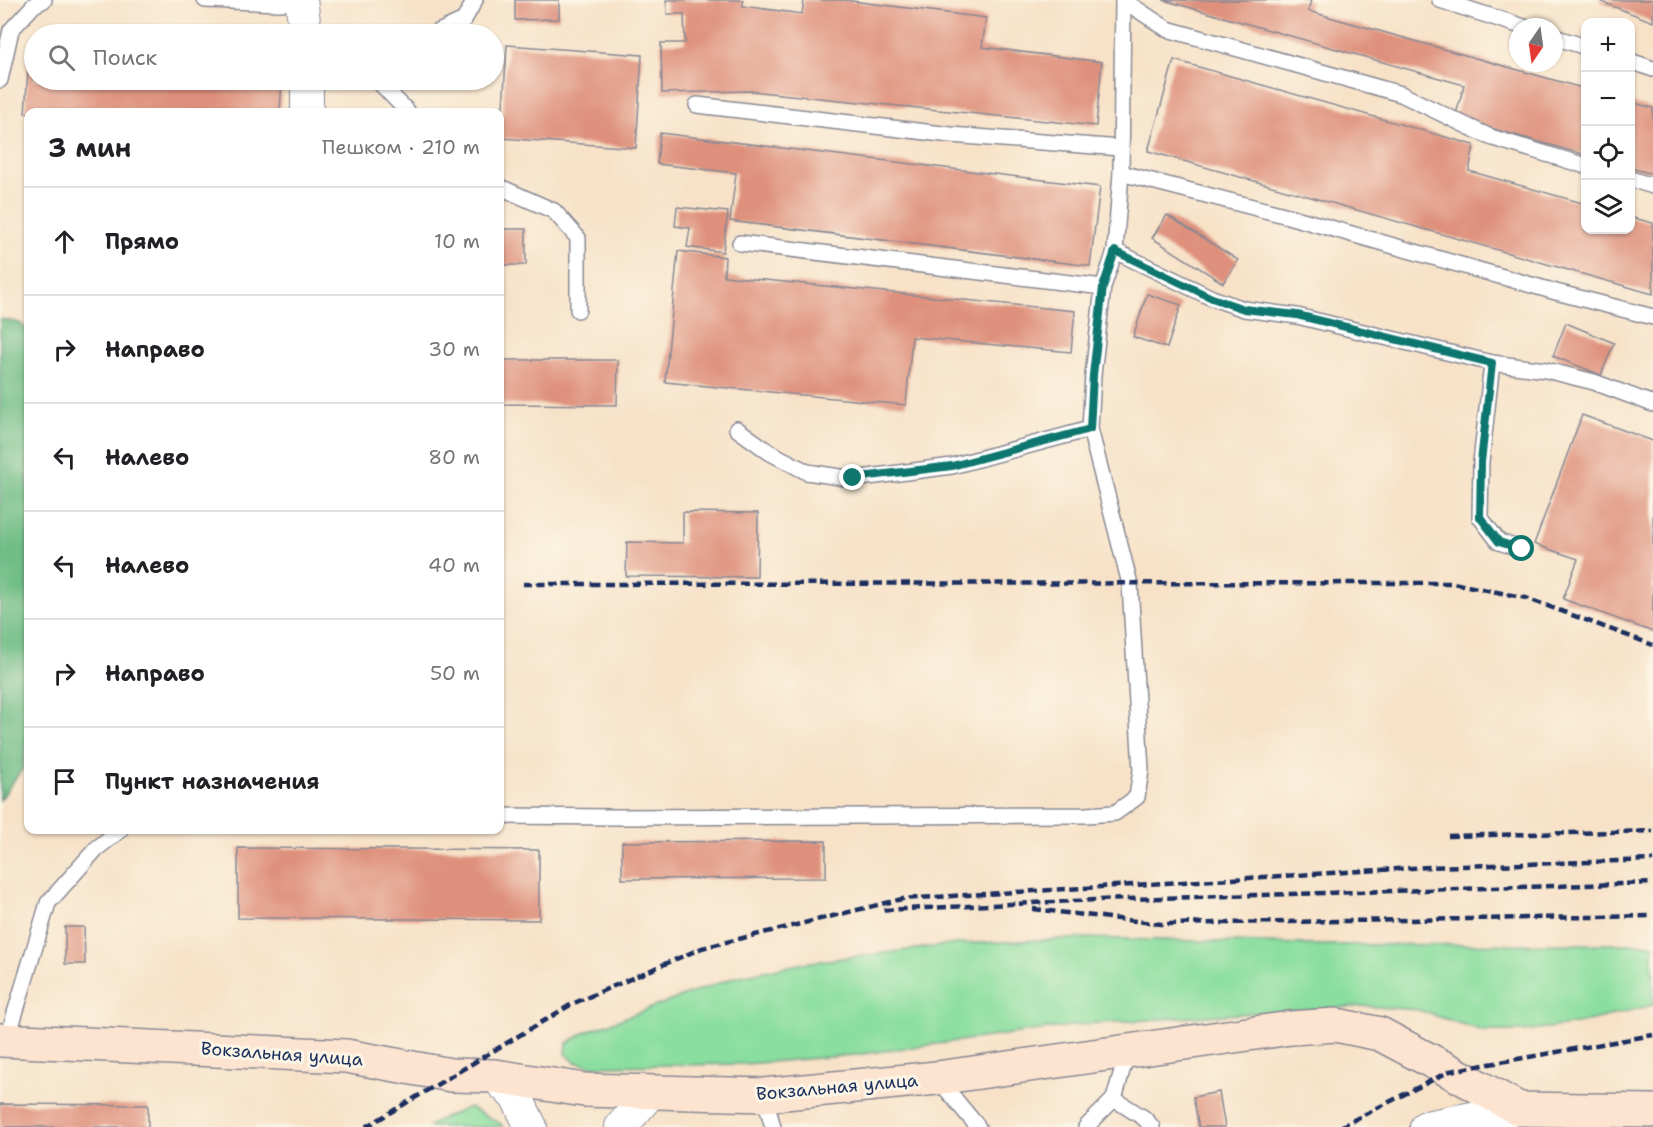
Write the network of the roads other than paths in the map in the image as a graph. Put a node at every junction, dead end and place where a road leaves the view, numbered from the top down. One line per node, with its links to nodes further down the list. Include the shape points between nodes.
1 (44, 0): 14 (lane, via 34,5 11,30)
2 (205, 0): 3 (lane)
3 (301, 0): 8 (street)
4 (475, 0): 9 (lane, via 464,20)
5 (1123, 0): 20 (lane); 21 (lane, via 1167,29 1401,94 1490,137)
6 (1440, 0): 7 (lane)
7 (1509, 22)
8 (305, 24)
9 (455, 24)
10 (1563, 40): 11 (lane)
11 (1581, 45)
12 (1635, 64): 13 (lane)
13 (1653, 69)
14 (0, 80)
15 (307, 90): 18 (street)
16 (387, 90): 19 (lane)
17 (697, 105): 20 (lane, via 951,135)
18 (307, 108)
19 (404, 108)
20 (1121, 148): 22 (lane)
21 (1581, 164)
22 (1121, 173): 27 (lane); 30 (lane)
23 (1633, 180): 24 (lane)
24 (1653, 186)
25 (504, 189): 29 (lane, via 554,211 578,238)
26 (740, 243): 28 (lane)
27 (1115, 251): 28 (lane); 31 (lane, via 1212,298 1244,309 1297,315)
28 (1103, 287): 34 (lane)
29 (578, 310)
30 (1653, 317)
31 (1492, 363): 32 (lane, via 1546,370 1594,382); 35 (lane, via 1481,462 1480,517 1499,542)
32 (1653, 404)
33 (737, 429): 34 (lane, via 807,472 853,478 952,466)
34 (1090, 429): 36 (lane, via 1131,595 1141,770 1137,797 1115,813)
35 (1522, 549)
36 (504, 816)
37 (115, 834): 38 (lane, via 96,849 48,903)
38 (3, 1040): 40 (main road, Вокзальная улица, via 346,1056 451,1075)
39 (1127, 1053): 41 (main road, Вокзальная улица); 44 (lane); 45 (main road, Вокзальная улица, via 1291,1028 1336,1025 1380,1034)
40 (495, 1076): 42 (main road, Вокзальная улица, via 584,1090); 48 (street, via 517,1098)
41 (937, 1078): 43 (main road, Вокзальная улица); 51 (lane)
42 (651, 1092): 43 (main road, Вокзальная улица); 49 (street)
43 (764, 1095): 50 (lane)
44 (1114, 1099): 52 (lane); 53 (lane)
45 (1519, 1109): 47 (main road, Вокзальная улица); 54 (street)
46 (1653, 1111): 47 (main road, Вокзальная улица)
47 (1616, 1118)
48 (531, 1127)
49 (621, 1127)
50 (773, 1127)
51 (978, 1127)
52 (1086, 1127)
53 (1152, 1127)
54 (1426, 1127)

